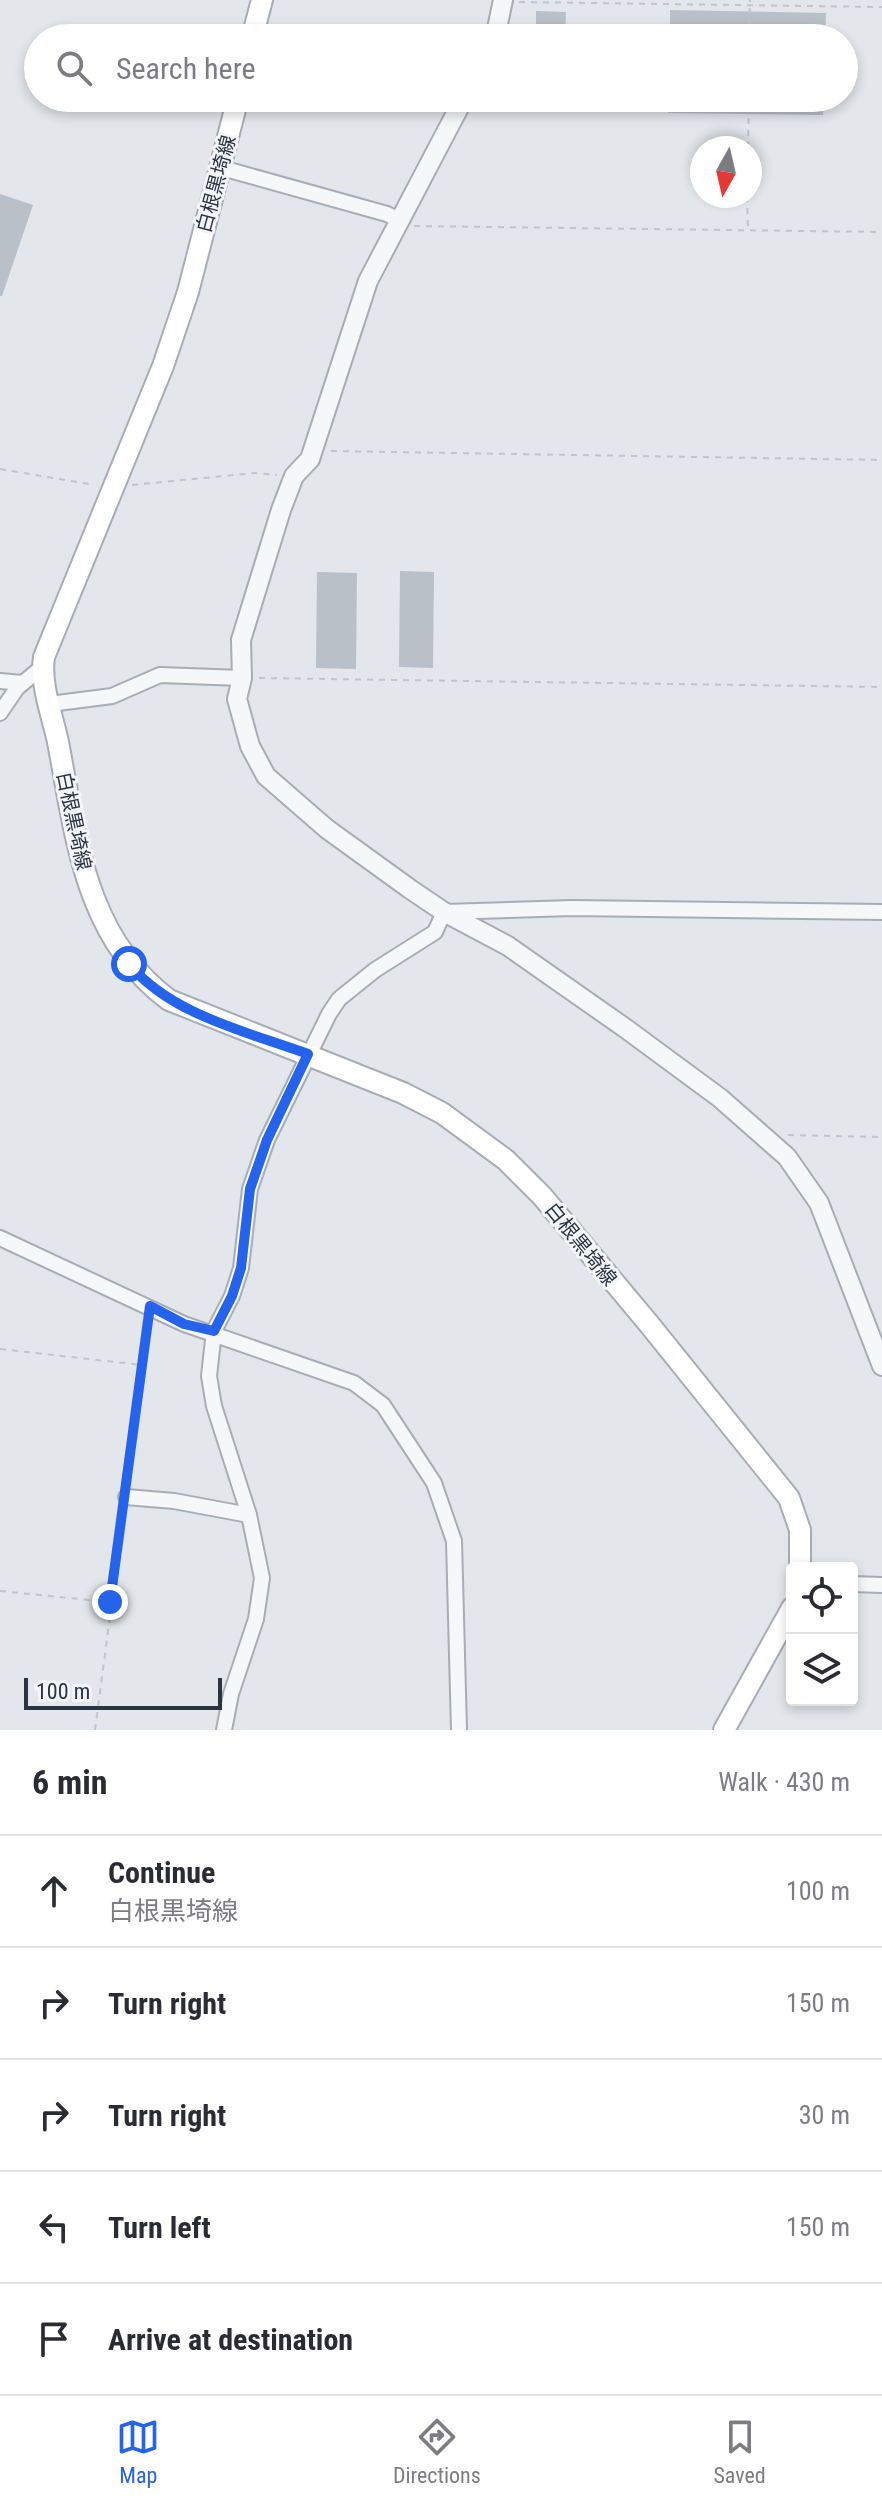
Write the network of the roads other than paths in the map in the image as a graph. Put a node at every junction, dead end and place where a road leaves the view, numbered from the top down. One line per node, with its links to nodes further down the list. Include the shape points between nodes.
1 (262, 0): 3 (main road)
2 (503, 1): 4 (street)
3 (256, 24)
4 (498, 24)
5 (235, 112): 7 (main road, 白根黒埼線)
6 (457, 112): 8 (street)
7 (222, 168): 8 (street); 9 (main road, 白根黒埼線, via 163,366)
8 (399, 220): 10 (street, via 368,281 310,459 294,476 241,640)
9 (42, 667): 12 (street); 13 (main road, 白根黒埼線)
10 (242, 678): 13 (street, via 160,675 112,696); 15 (street, via 237,699 250,746 266,776 327,829)
11 (0, 681): 12 (street)
12 (23, 683): 14 (street)
13 (50, 704): 17 (main road, 白根黒埼線, via 83,870 100,914 129,964 169,1000)
14 (0, 713)
15 (444, 912): 16 (street); 17 (street, via 435,932 339,999); 20 (street, via 508,946 708,1089 787,1157 819,1203)
16 (882, 912)
17 (308, 1054): 19 (street, via 250,1189 241,1268); 23 (main road, 白根黒埼線, via 442,1113 506,1160 542,1196 789,1498 800,1530)
18 (0, 1238): 19 (street, via 184,1324)
19 (214, 1331): 22 (street, via 209,1376 214,1406); 28 (street, via 354,1383 372,1395 434,1483 454,1541)
20 (881, 1362)
21 (126, 1497): 22 (street)
22 (249, 1515): 27 (street, via 262,1578 256,1619)
23 (800, 1562)
24 (858, 1584): 25 (street)
25 (882, 1585)
26 (786, 1619): 29 (main road)
27 (224, 1730)
28 (459, 1730)
29 (724, 1730)

